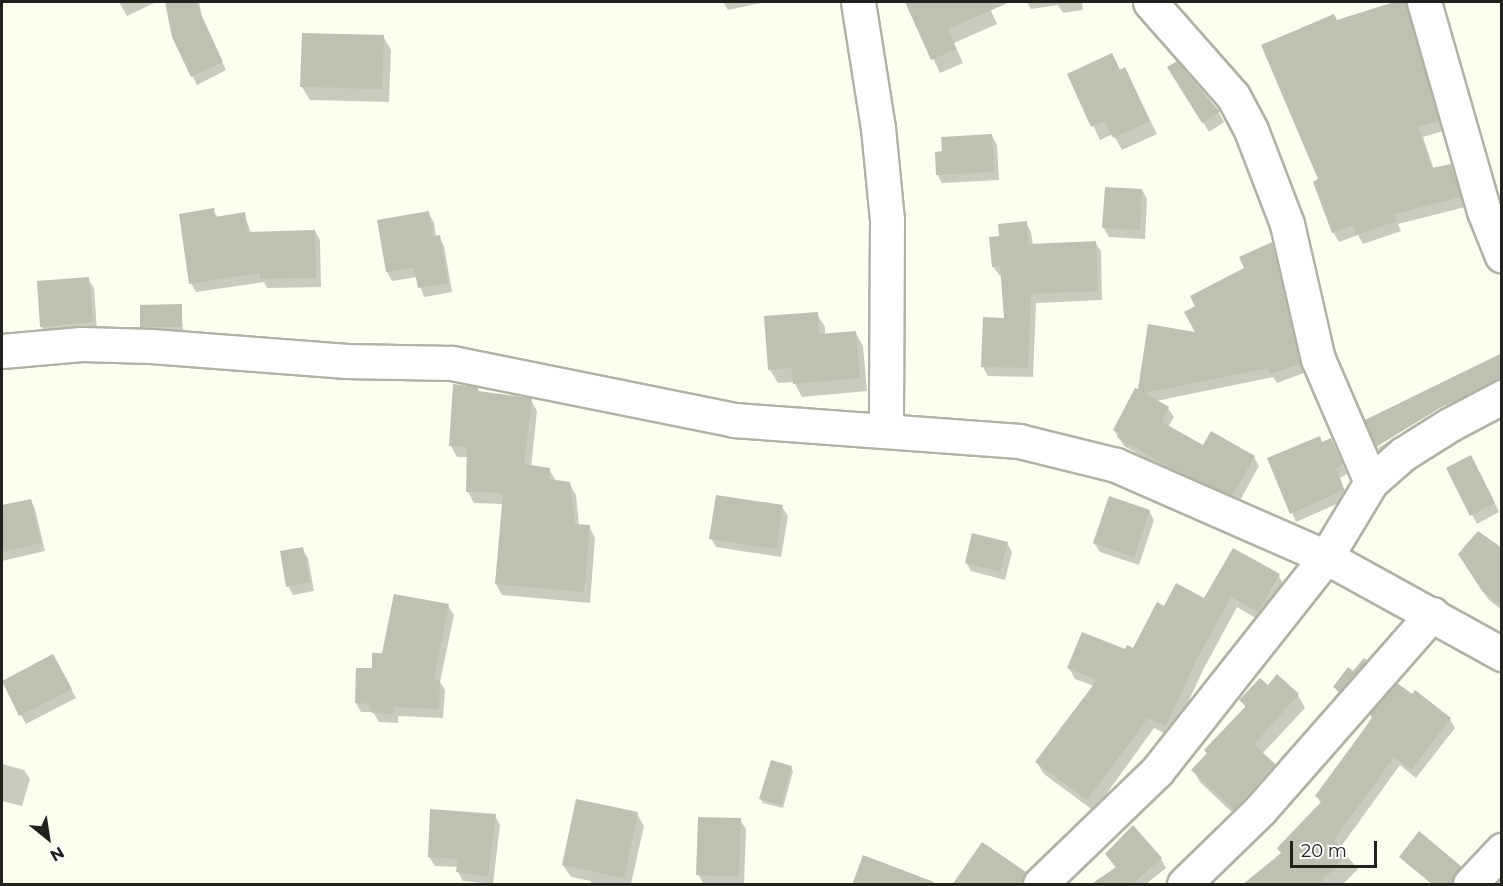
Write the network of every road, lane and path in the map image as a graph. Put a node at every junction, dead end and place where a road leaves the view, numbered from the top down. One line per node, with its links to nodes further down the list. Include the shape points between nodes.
1 (858, 2): 7 (street, via 878,128 887,220)
2 (1150, 2): 8 (street, via 1233,96 1251,130 1287,224 1318,359)
3 (1424, 2): 4 (street, via 1484,212)
4 (1502, 256)
5 (2, 351): 7 (street, via 82,344 346,361 452,363 734,420)
6 (1502, 397): 8 (street, via 1403,454)
7 (886, 431): 9 (street, via 1019,441 1116,465)
8 (1371, 482): 9 (street)
9 (1326, 557): 10 (street); 13 (street, via 1157,771)
10 (1432, 614): 11 (street); 14 (street, via 1260,810)
11 (1502, 654)
12 (1502, 850): 15 (street)
13 (1040, 885)
14 (1184, 885)
15 (1470, 885)

